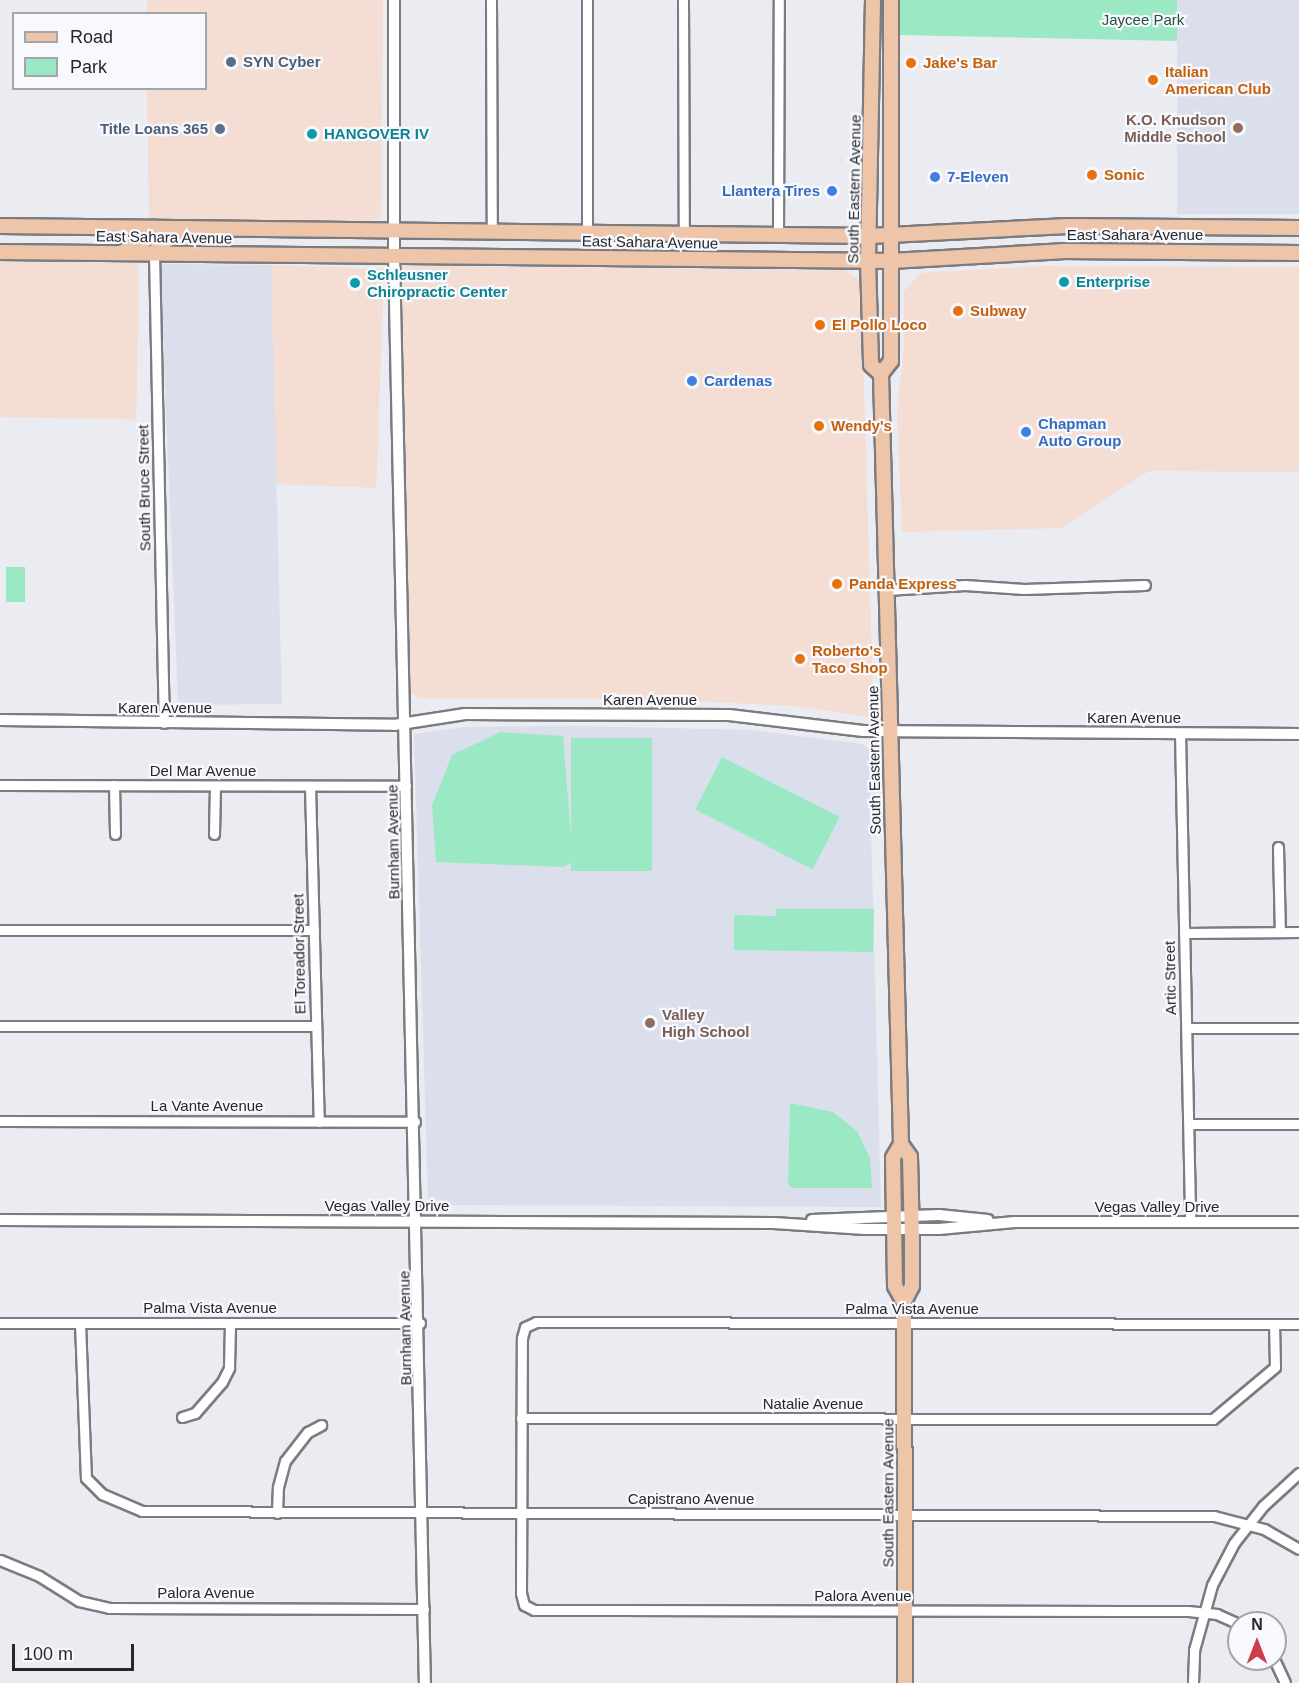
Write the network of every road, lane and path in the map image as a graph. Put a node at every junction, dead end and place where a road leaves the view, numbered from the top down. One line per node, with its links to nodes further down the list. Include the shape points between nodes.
1 (394, 0): 15 (street, Burnham Avenue)
2 (491, 0): 16 (street)
3 (587, 0): 17 (street)
4 (683, 0): 19 (street)
5 (779, 0): 20 (street)
6 (873, 0): 21 (main road, South Eastern Avenue)
7 (880, 0): 9 (main road, via 882,40)
8 (891, 0): 9 (main road, South Eastern Avenue)
9 (891, 47): 22 (main road, South Eastern Avenue)
10 (0, 226): 12 (main road, East Sahara Avenue)
11 (1115, 226): 14 (main road, East Sahara Avenue); 22 (main road, East Sahara Avenue); 23 (main road)
12 (155, 228): 13 (main road, East Sahara Avenue); 27 (main road, via 147,239)
13 (187, 228): 15 (main road, East Sahara Avenue); 25 (main road)
14 (1299, 228)
15 (394, 231): 16 (main road, East Sahara Avenue); 28 (street, Burnham Avenue)
16 (492, 231): 17 (main road, East Sahara Avenue)
17 (587, 232): 18 (main road, East Sahara Avenue)
18 (632, 233): 19 (main road, East Sahara Avenue); 29 (main road)
19 (684, 234): 20 (main road, East Sahara Avenue)
20 (778, 235): 21 (main road, East Sahara Avenue)
21 (869, 236): 22 (main road, East Sahara Avenue); 30 (main road, South Eastern Avenue)
22 (892, 236): 31 (main road, South Eastern Avenue)
23 (1108, 251): 26 (main road, East Sahara Avenue); 31 (main road, East Sahara Avenue)
24 (0, 252): 27 (main road, East Sahara Avenue)
25 (154, 253): 27 (main road, East Sahara Avenue); 28 (main road, East Sahara Avenue); 37 (street, South Bruce Street)
26 (1299, 253)
27 (121, 254)
28 (394, 256): 29 (main road, East Sahara Avenue); 36 (street, Burnham Avenue)
29 (632, 258): 30 (main road, East Sahara Avenue)
30 (868, 261): 31 (main road, East Sahara Avenue); 32 (main road, South Eastern Avenue, via 871,365)
31 (891, 261): 32 (main road, South Eastern Avenue, via 891,361)
32 (881, 374): 34 (main road, South Eastern Avenue)
33 (1145, 585): 34 (street, via 1024,589 965,585)
34 (887, 590): 38 (main road, South Eastern Avenue)
35 (0, 720): 37 (street, Karen Avenue)
36 (407, 721): 37 (street, Karen Avenue); 38 (street, Karen Avenue, via 465,714 729,715); 45 (street, Burnham Avenue)
37 (164, 723)
38 (890, 731): 39 (street, Karen Avenue); 63 (main road, South Eastern Avenue)
39 (1180, 733): 40 (street, Karen Avenue); 53 (street, Artic Street)
40 (1299, 734)
41 (0, 785): 42 (street, Del Mar Avenue)
42 (114, 785): 43 (street, Del Mar Avenue); 46 (street)
43 (215, 786): 44 (street, Del Mar Avenue); 47 (street)
44 (310, 786): 45 (street, Del Mar Avenue); 50 (street, El Toreador Street)
45 (406, 786): 60 (street, Burnham Avenue)
46 (115, 834)
47 (214, 834)
48 (1278, 848): 51 (street)
49 (0, 930): 50 (street)
50 (314, 930): 55 (street, El Toreador Street)
51 (1280, 932): 52 (street); 53 (street)
52 (1299, 932)
53 (1185, 933): 56 (street, Artic Street)
54 (0, 1026): 55 (street)
55 (316, 1026): 59 (street, El Toreador Street)
56 (1186, 1028): 57 (street); 61 (street, Artic Street)
57 (1299, 1028)
58 (0, 1121): 59 (street, La Vante Avenue)
59 (319, 1122): 60 (street, La Vante Avenue)
60 (415, 1122): 65 (street, Burnham Avenue)
61 (1189, 1124): 62 (street); 68 (street, Artic Street)
62 (1299, 1124)
63 (901, 1144): 66 (main road, South Eastern Avenue, via 893,1158); 67 (main road, South Eastern Avenue, via 910,1157)
64 (0, 1220): 65 (street, Vegas Valley Drive)
65 (417, 1221): 66 (street, Vegas Valley Drive); 74 (street, Burnham Avenue)
66 (894, 1222): 67 (street, Vegas Valley Drive); 70 (main road, South Eastern Avenue, via 895,1286)
67 (911, 1222): 68 (street, Vegas Valley Drive); 70 (main road, South Eastern Avenue, via 912,1286)
68 (1190, 1222): 69 (street, Vegas Valley Drive)
69 (1299, 1222)
70 (904, 1302): 75 (main road, South Eastern Avenue)
71 (0, 1323): 72 (street, Palma Vista Avenue)
72 (80, 1323): 73 (street, Palma Vista Avenue); 83 (street, Capistrano Avenue, via 86,1478 102,1494 142,1511)
73 (230, 1323): 74 (street, Palma Vista Avenue); 78 (street, via 229,1368 222,1382 195,1413)
74 (420, 1323): 84 (street, Burnham Avenue)
75 (904, 1324): 76 (street, Palma Vista Avenue); 79 (street, Palma Vista Avenue, via 536,1322 525,1327 522,1338); 80 (main road, South Eastern Avenue)
76 (1275, 1324): 77 (street, Palma Vista Avenue); 80 (street, Natalie Avenue, via 1275,1366 1213,1419)
77 (1299, 1324)
78 (182, 1417)
79 (521, 1418): 80 (street, Natalie Avenue); 85 (street)
80 (904, 1420): 86 (main road, South Eastern Avenue)
81 (321, 1425): 83 (street, via 308,1432 285,1461)
82 (1299, 1473): 87 (street)
83 (277, 1513): 84 (street, Capistrano Avenue)
84 (423, 1514): 85 (street, Capistrano Avenue); 90 (street, Burnham Avenue)
85 (521, 1514): 86 (street, Capistrano Avenue); 91 (street, Palora Avenue, via 524,1605 534,1610)
86 (904, 1515): 87 (street, Capistrano Avenue, via 1214,1516); 91 (main road, South Eastern Avenue)
87 (1248, 1525): 88 (street, Capistrano Avenue); 92 (street, via 1212,1585)
88 (1299, 1548)
89 (0, 1560): 90 (street, Palora Avenue, via 39,1576 79,1601 109,1608)
90 (424, 1609): 94 (street, Burnham Avenue)
91 (904, 1611): 92 (street, Palora Avenue); 95 (main road, South Eastern Avenue)
92 (1203, 1613): 93 (street, Palora Avenue); 96 (street, via 1194,1650)
93 (1227, 1620)
94 (425, 1683)
95 (905, 1683)
96 (1193, 1683)

